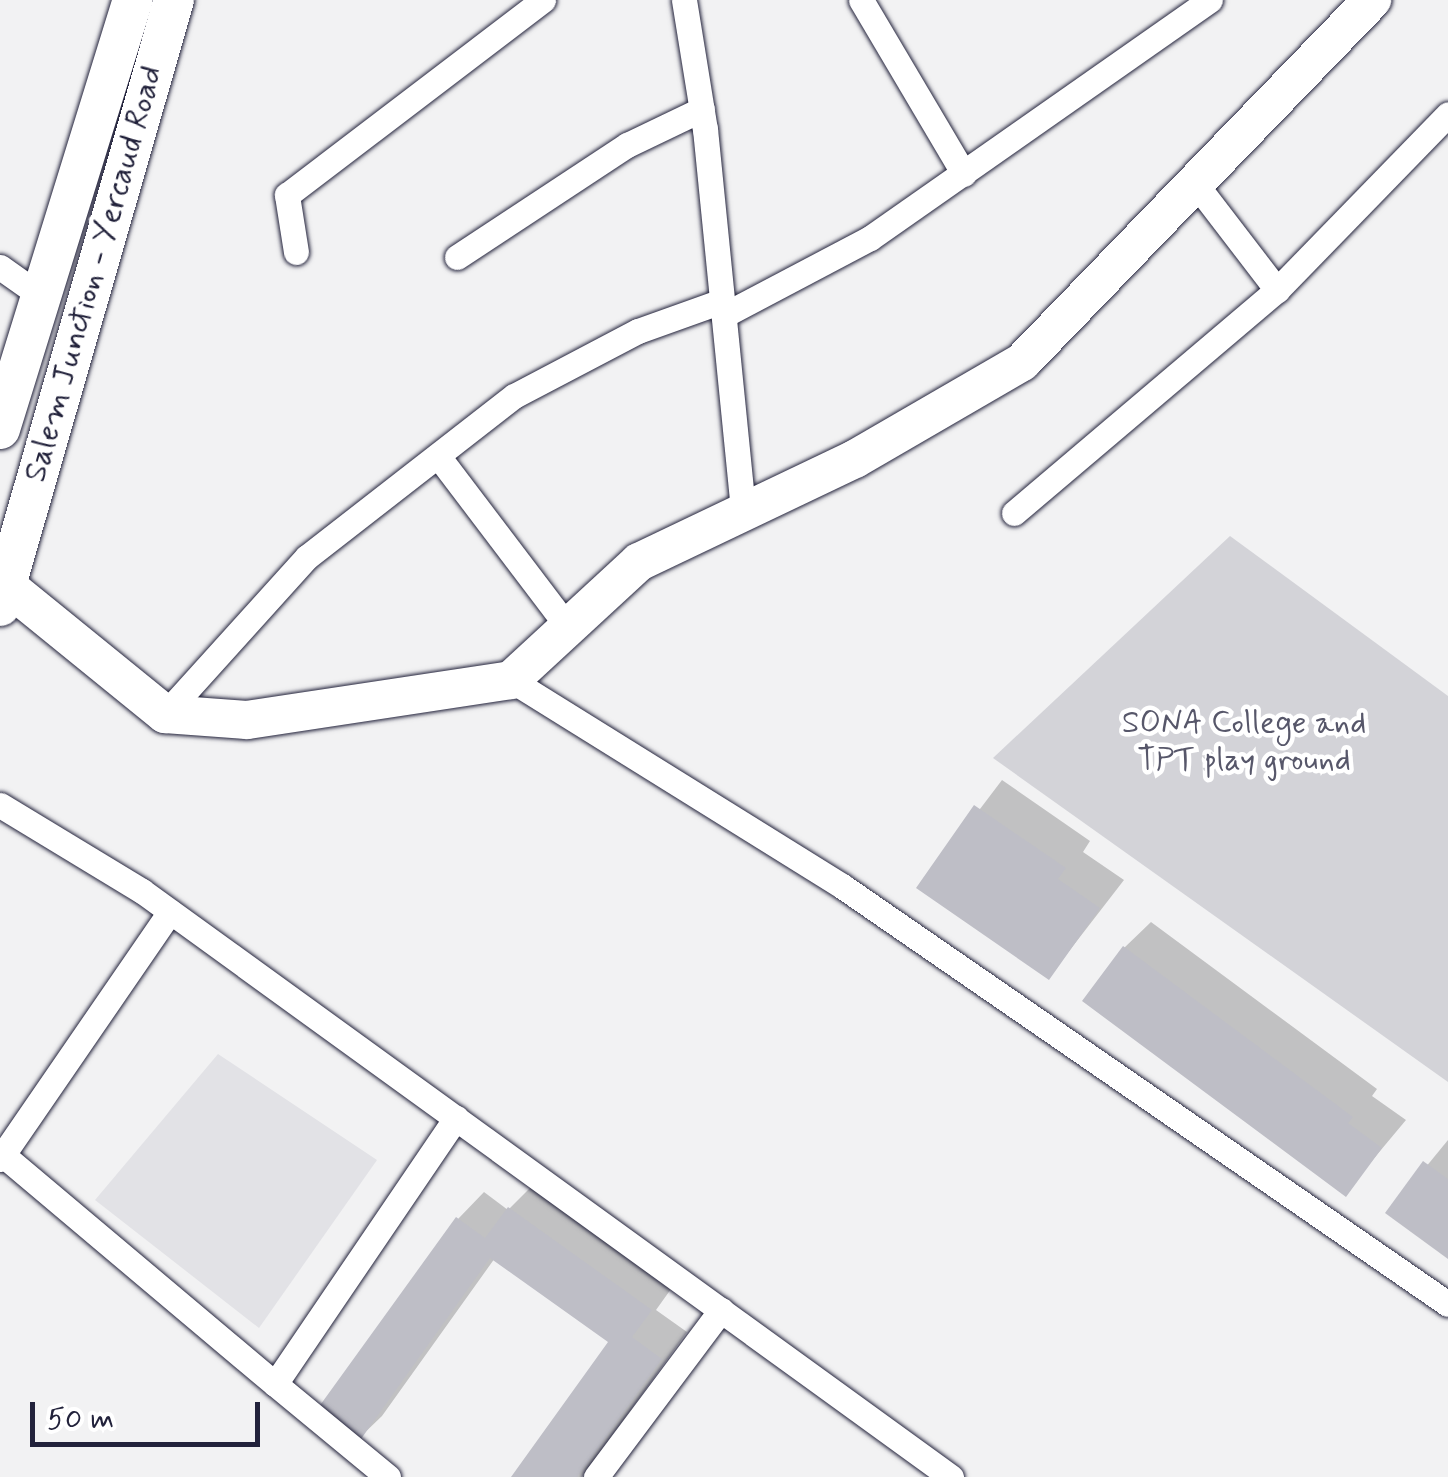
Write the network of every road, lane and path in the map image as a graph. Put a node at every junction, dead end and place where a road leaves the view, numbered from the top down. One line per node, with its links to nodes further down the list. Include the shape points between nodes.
1 (133, 0): 16 (main road)
2 (174, 0): 22 (main road, Salem Junction - Yercaud Road)
3 (543, 0): 12 (street, via 287,196)
4 (684, 0): 8 (street)
5 (862, 0): 10 (street)
6 (1210, 0): 10 (street)
7 (1355, 7): 11 (street)
8 (702, 108): 13 (street, via 627,145); 17 (street)
9 (1448, 114): 15 (street)
10 (964, 174): 17 (street, via 870,238)
11 (1195, 184): 15 (street); 20 (street, via 1022,362 855,459)
12 (296, 252)
13 (457, 257)
14 (0, 268): 16 (street)
15 (1277, 290): 21 (street)
16 (41, 296): 18 (main road)
17 (723, 308): 19 (street, via 638,331 514,396); 20 (street)
18 (0, 429)
19 (438, 456): 23 (street); 25 (street, via 307,557)
20 (744, 512): 23 (street, via 640,562)
21 (1014, 513)
22 (3, 595): 25 (street)
23 (568, 627): 24 (street)
24 (511, 680): 25 (street, via 247,720); 30 (street, via 842,886)
25 (165, 714)
26 (0, 804): 27 (street)
27 (170, 912): 28 (street); 29 (street)
28 (456, 1118): 31 (street); 32 (street)
29 (1, 1157): 32 (street)
30 (1448, 1304)
31 (721, 1310): 33 (street); 35 (street)
32 (275, 1384): 34 (street)
33 (949, 1476)
34 (388, 1477)
35 (596, 1477)

